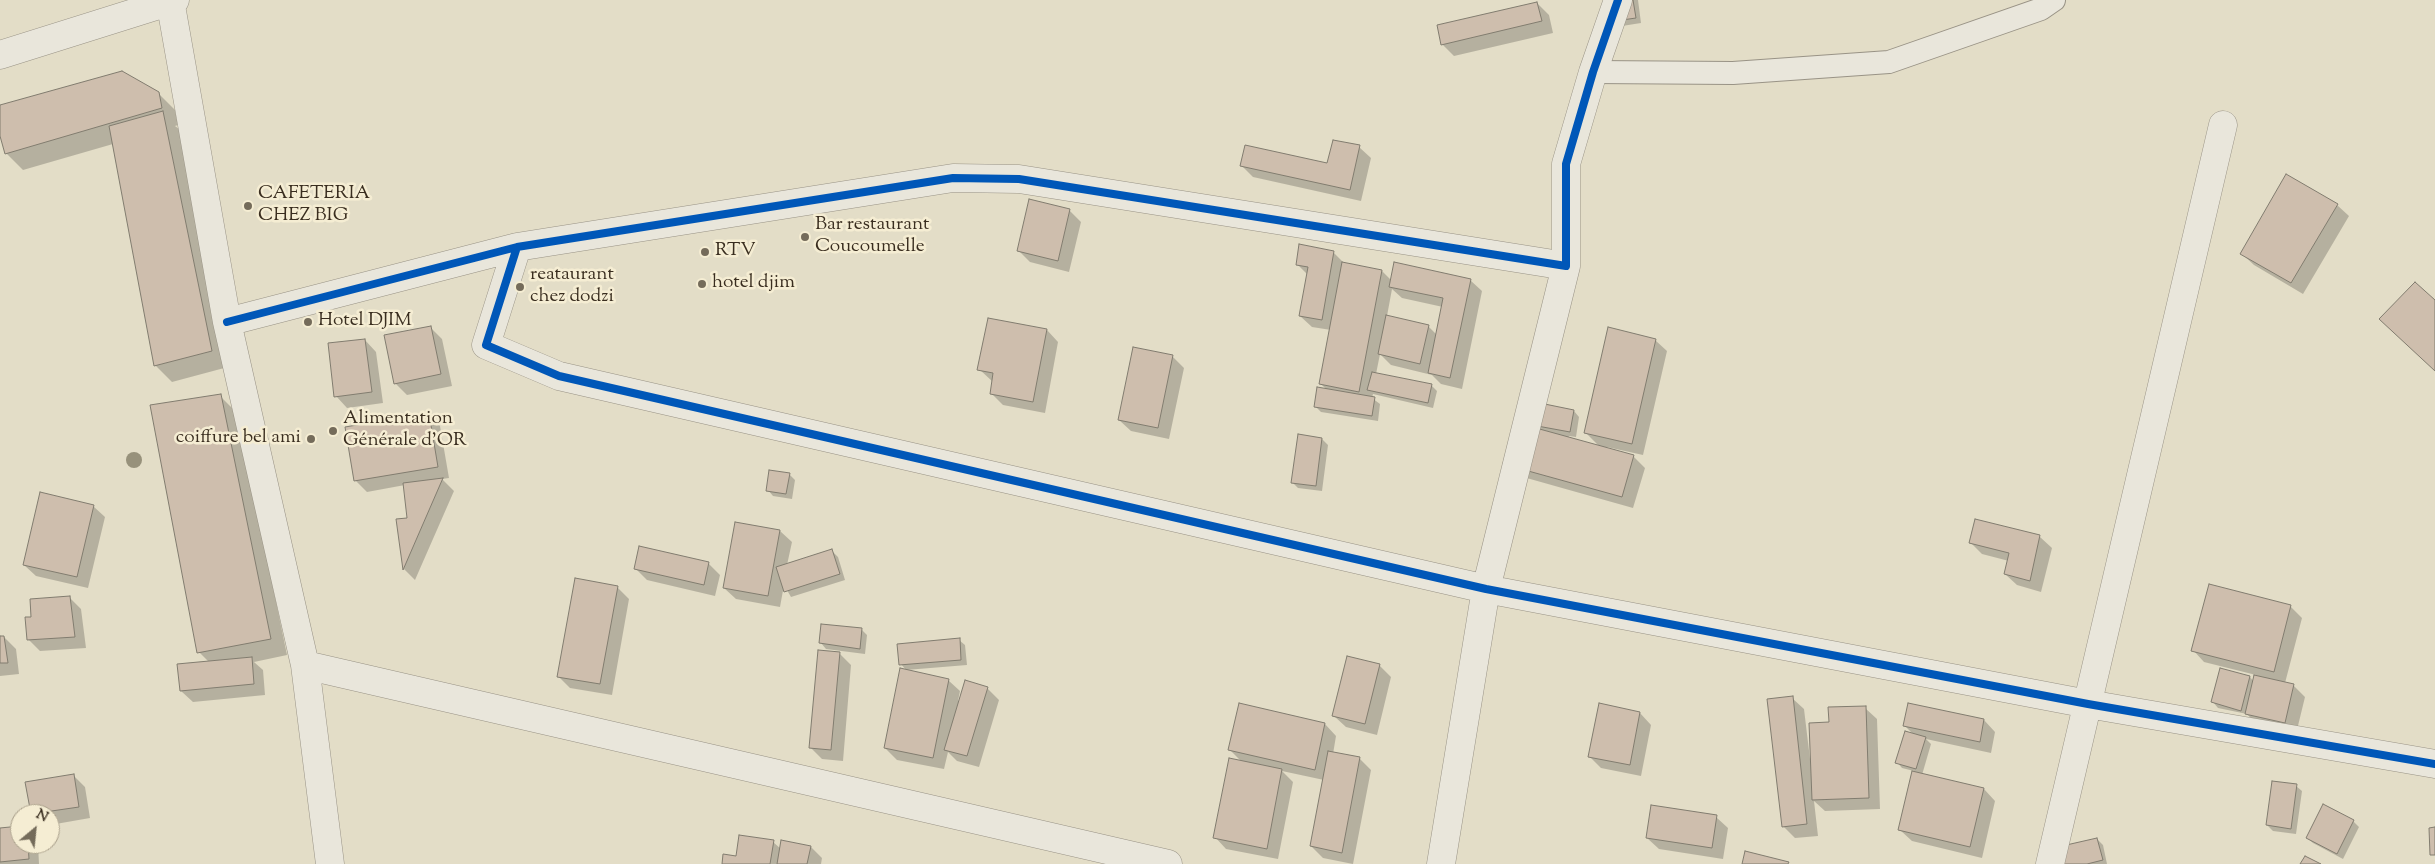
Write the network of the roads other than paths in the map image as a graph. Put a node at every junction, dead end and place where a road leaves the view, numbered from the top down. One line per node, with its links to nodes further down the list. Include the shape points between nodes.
1 (172, 0): 4 (street); 9 (street)
2 (1618, 0): 5 (street)
3 (2054, 0): 5 (lane, via 2041,9 1889,62 1733,73)
4 (0, 56)
5 (1593, 72): 8 (street, via 1566,164)
6 (2223, 125): 12 (street)
7 (517, 247): 8 (street, via 953,178 1019,179); 9 (street); 10 (street, via 486,345 560,376)
8 (1566, 266): 10 (street)
9 (227, 322): 11 (street)
10 (1486, 589): 12 (street); 16 (street)
11 (305, 665): 14 (street); 15 (street)
12 (2088, 704): 13 (street); 17 (street)
13 (2435, 764)
14 (330, 864)
15 (1168, 864)
16 (1441, 864)
17 (2050, 864)

